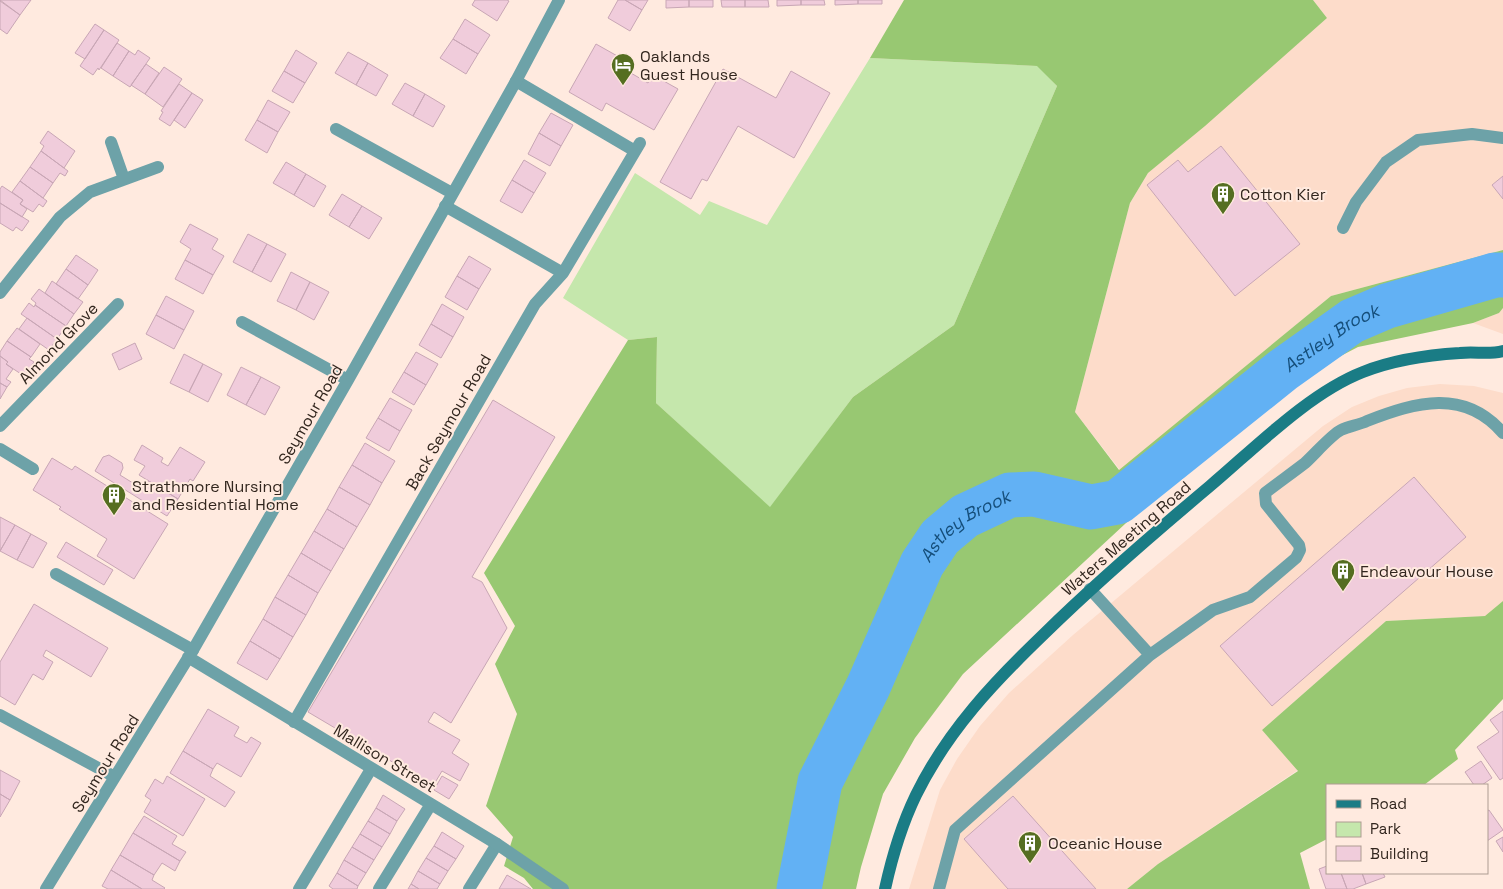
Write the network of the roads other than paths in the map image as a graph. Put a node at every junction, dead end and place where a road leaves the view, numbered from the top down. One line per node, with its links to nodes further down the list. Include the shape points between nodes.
1 (559, 0): 2 (street, Seymour Road)
2 (516, 81): 8 (street, Seymour Road); 11 (street, Back Seymour Road, via 637,147)
3 (336, 129): 8 (street)
4 (1503, 138): 10 (street, via 1472,134 1418,140 1386,162 1356,202)
5 (111, 142): 7 (street)
6 (158, 167): 7 (street)
7 (124, 179): 12 (street, via 90,192 60,217)
8 (452, 193): 9 (street, Seymour Road)
9 (445, 206): 11 (street); 16 (street, Seymour Road)
10 (1343, 228)
11 (563, 273): 26 (street, Back Seymour Road, via 535,304)
12 (0, 292)
13 (118, 304): 17 (street, Almond Grove)
14 (242, 322): 16 (street)
15 (1503, 352): 22 (street, Waters Meeting Road, via 1463,352 1397,362 1363,372 1334,386 1296,413)
16 (348, 380): 23 (street, Seymour Road)
17 (0, 426)
18 (1503, 433): 24 (street, via 1480,412 1461,404 1442,402 1398,409 1340,430 1305,463 1265,493 1266,504 1299,544 1296,558 1250,597 1213,610)
19 (0, 449): 20 (street)
20 (33, 469)
21 (56, 574): 23 (street, Mallison Street)
22 (1090, 589): 24 (street); 36 (street, Waters Meeting Road, via 998,678 952,736 904,822)
23 (190, 654): 26 (street, Mallison Street); 28 (street, Seymour Road)
24 (1150, 655): 37 (street, via 955,830)
25 (0, 715): 28 (street)
26 (294, 722): 27 (street, Mallison Street)
27 (371, 769): 29 (street, Mallison Street); 32 (street)
28 (115, 777): 31 (street, Seymour Road)
29 (431, 804): 30 (street, Mallison Street); 33 (street)
30 (497, 844): 34 (street); 35 (street, Mallison Street)
31 (46, 889)
32 (299, 889)
33 (379, 889)
34 (469, 889)
35 (563, 889)
36 (885, 889)
37 (939, 889)

